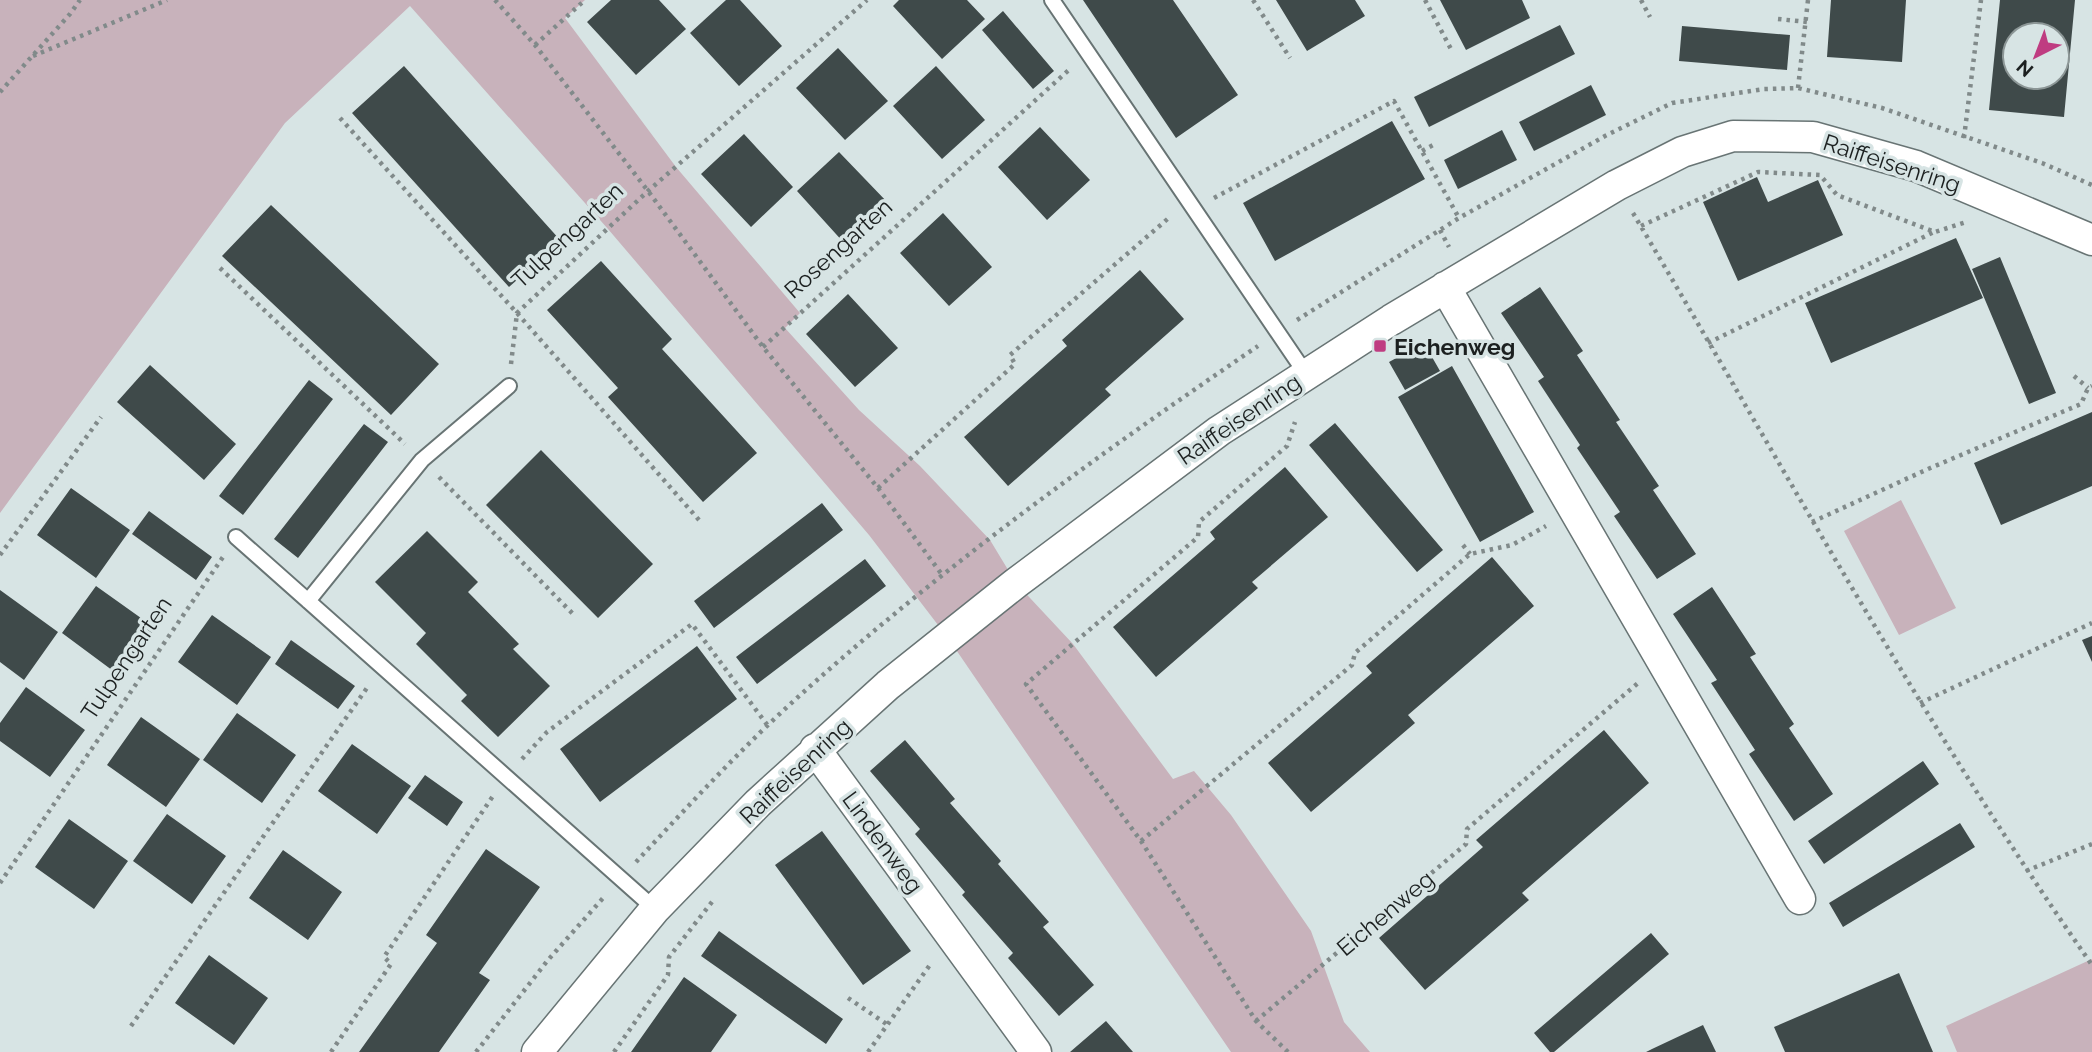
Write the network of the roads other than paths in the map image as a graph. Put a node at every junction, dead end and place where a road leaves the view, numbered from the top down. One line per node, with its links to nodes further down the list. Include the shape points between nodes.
1 (1052, 0): 4 (lane)
2 (2092, 240): 3 (street, Raiffeisenring, via 1916,166 1813,137 1733,136 1682,152 1617,185)
3 (1445, 287): 4 (street, Raiffeisenring); 9 (street)
4 (1306, 374): 8 (street, Raiffeisenring, via 1219,431 1027,575)
5 (509, 386): 7 (lane, via 422,460)
6 (236, 537): 7 (lane)
7 (308, 601): 10 (lane)
8 (815, 749): 10 (street, Raiffeisenring); 12 (street, Lindenweg)
9 (1800, 900)
10 (655, 909): 11 (street, Raiffeisenring)
11 (537, 1052)
12 (1035, 1052)

